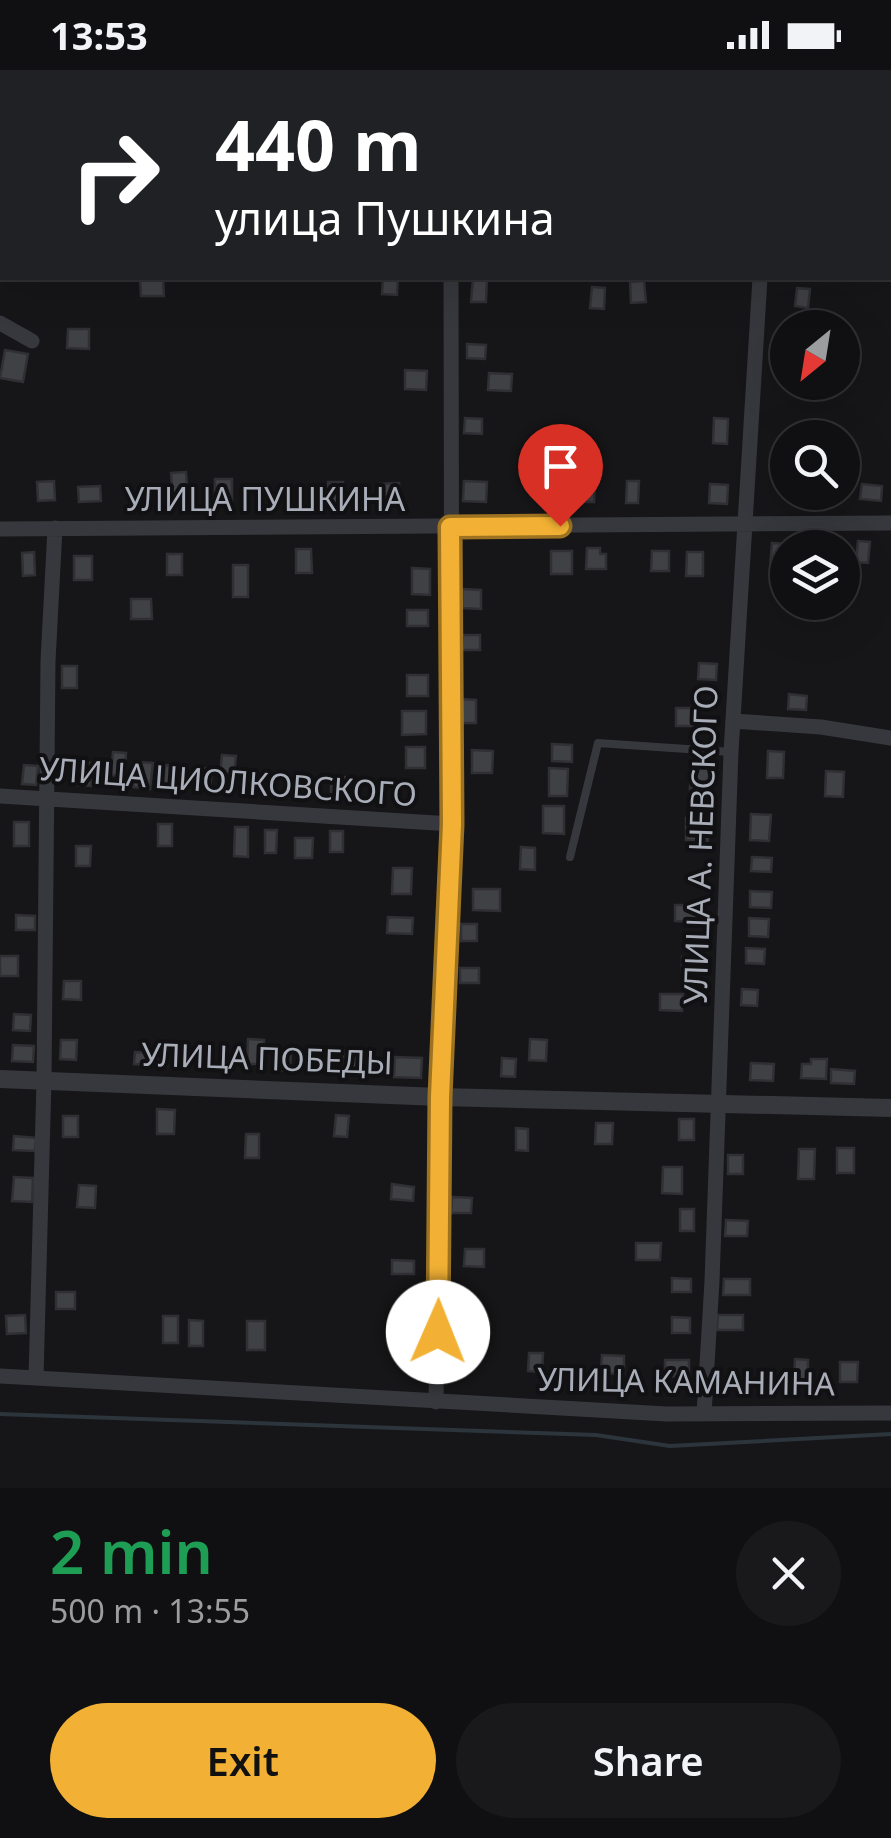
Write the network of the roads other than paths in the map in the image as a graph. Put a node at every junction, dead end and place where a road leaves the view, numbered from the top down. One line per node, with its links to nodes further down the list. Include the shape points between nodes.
1 (451, 280): 7 (street)
2 (760, 280): 6 (street, УЛИЦА А. НЕВСКОГО)
3 (0, 323): 4 (street)
4 (32, 341)
5 (891, 523): 6 (street, УЛИЦА ПУШКИНА)
6 (743, 526): 7 (street, УЛИЦА ПУШКИНА); 10 (street, УЛИЦА А. НЕВСКОГО)
7 (450, 527): 8 (street, УЛИЦА ПУШКИНА); 15 (street)
8 (55, 528): 9 (street, УЛИЦА ПУШКИНА); 14 (street)
9 (0, 529)
10 (733, 721): 11 (street); 12 (street, УЛИЦА А. НЕВСКОГО)
11 (891, 738)
12 (731, 752): 16 (lane, via 598,743); 20 (street, УЛИЦА А. НЕВСКОГО)
13 (0, 796): 14 (street, УЛИЦА ЦИОЛКОВСКОГО)
14 (46, 798): 15 (street, УЛИЦА ЦИОЛКОВСКОГО); 18 (street)
15 (452, 824): 19 (street)
16 (570, 857)
17 (0, 1078): 18 (street, УЛИЦА ПОБЕДЫ)
18 (44, 1080): 19 (street, УЛИЦА ПОБЕДЫ); 23 (street)
19 (440, 1097): 20 (street, УЛИЦА ПОБЕДЫ); 24 (street)
20 (718, 1104): 21 (street, УЛИЦА ПОБЕДЫ); 25 (street, УЛИЦА А. НЕВСКОГО)
21 (891, 1108)
22 (0, 1376): 23 (street, УЛИЦА КАМАНИНА)
23 (36, 1378): 24 (street, УЛИЦА КАМАНИНА)
24 (436, 1402): 25 (street, УЛИЦА КАМАНИНА)
25 (704, 1414): 26 (street, УЛИЦА КАМАНИНА)
26 (891, 1414)

